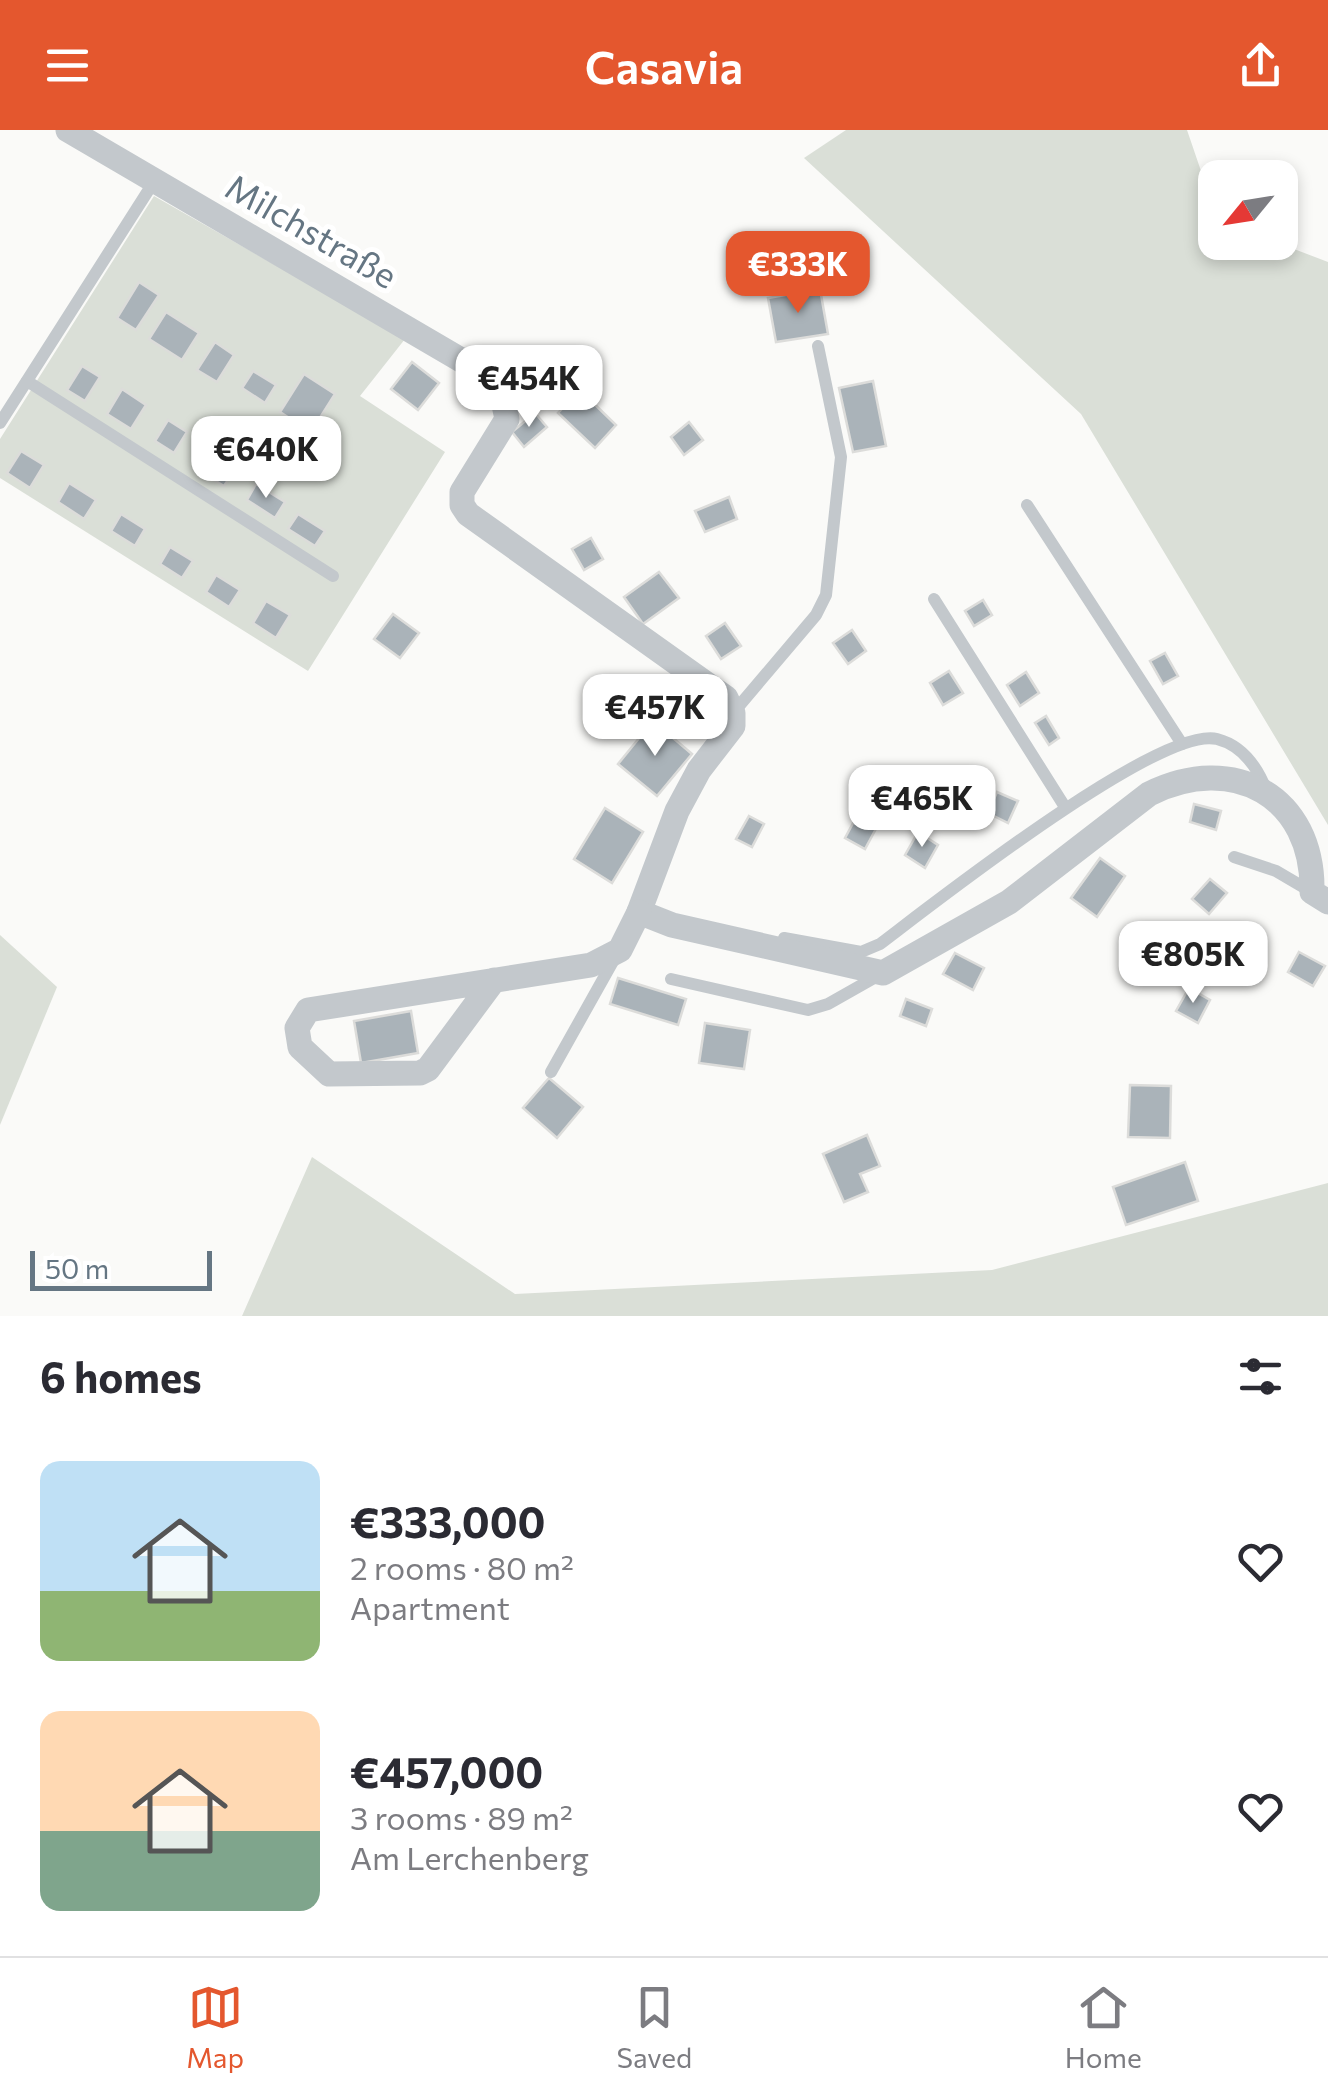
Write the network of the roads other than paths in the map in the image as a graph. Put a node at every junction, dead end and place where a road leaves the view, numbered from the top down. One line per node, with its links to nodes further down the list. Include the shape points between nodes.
1 (68, 130): 2 (street, Milchstraße)
2 (154, 180): 4 (lane); 9 (street, Milchstraße, via 485,374 508,406 502,432 462,492 468,514 726,698)
3 (818, 346): 9 (lane, via 841,457 826,595)
4 (27, 381): 5 (lane); 7 (lane)
5 (0, 423)
6 (1027, 505): 10 (lane)
7 (333, 576)
8 (934, 599): 12 (lane)
9 (734, 712): 15 (street, via 733,726 676,811)
10 (1182, 744): 11 (lane, via 1214,738 1239,749 1258,768); 12 (lane)
11 (1268, 794): 14 (street, via 1303,840); 17 (street, via 1218,775 1173,782 1119,813 1009,902)
12 (1064, 807): 15 (lane, via 861,952)
13 (1234, 857): 14 (lane, via 1276,870)
14 (1320, 897)
15 (640, 912): 16 (street); 17 (street)
16 (620, 950): 18 (street, via 591,965); 20 (lane)
17 (883, 973): 19 (lane, via 808,1010)
18 (494, 980): 18 (street, via 308,1010 297,1028 300,1047 329,1074 420,1072)
19 (672, 980)
20 (552, 1072)

